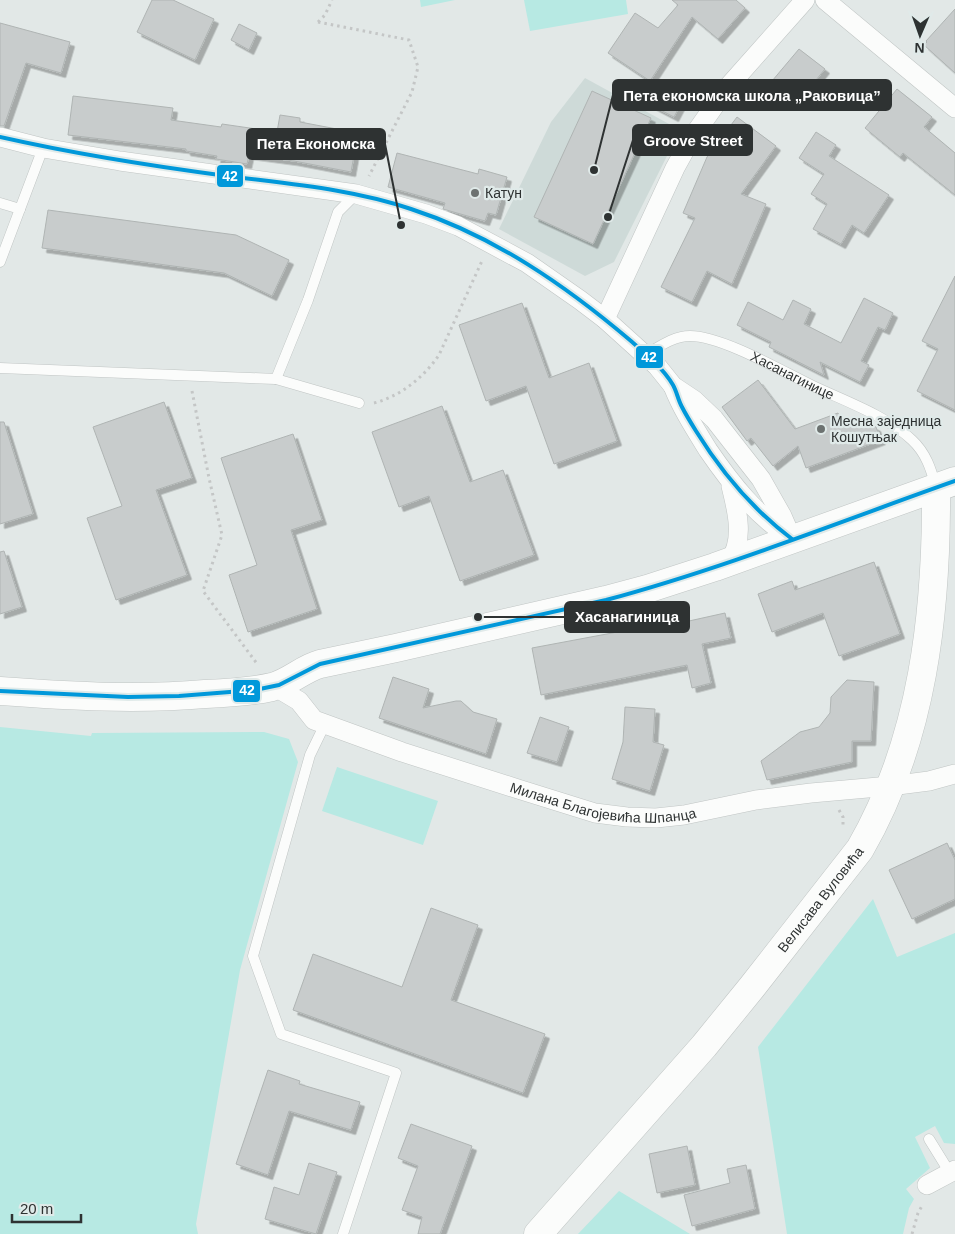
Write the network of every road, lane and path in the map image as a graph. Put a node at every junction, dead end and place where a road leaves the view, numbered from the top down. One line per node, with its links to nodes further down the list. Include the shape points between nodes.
1 (332, 0): 7 (path, via 318,22 409,40 418,67 412,92 363,188)
2 (805, 0): 12 (street, via 727,88 691,139)
3 (825, 0): 4 (street)
4 (955, 108)
5 (0, 137): 6 (street)
6 (44, 148): 7 (street); 9 (lane)
7 (356, 194): 12 (street, via 426,214 466,230 527,263); 16 (lane, via 338,212 308,300)
8 (0, 203): 9 (lane)
9 (20, 209): 11 (lane)
10 (484, 256): 18 (path, via 430,368 398,392 375,402)
11 (0, 262)
12 (605, 319): 13 (street)
13 (646, 355): 17 (street); 20 (lane, Хасанагинице, via 671,340 691,336 725,344 899,429 923,452)
14 (0, 368): 15 (lane)
15 (189, 376): 16 (lane); 23 (path, via 222,535 203,591)
16 (276, 379): 18 (lane)
17 (673, 386): 19 (street, via 682,408); 21 (street, via 714,419 761,479)
18 (359, 403)
19 (730, 482): 21 (street, via 760,515); 22 (street, via 738,539)
20 (946, 484): 21 (main road); 27 (main road, Велисава Вуловића, via 935,546 926,653 913,718)
21 (792, 539): 22 (main road)
22 (729, 562): 23 (main road, via 606,600 320,664)
23 (274, 686): 24 (main road, via 143,697); 25 (street, Милана Благојевића Шпанца, via 299,700 312,718)
24 (0, 691)
25 (325, 724): 28 (street, Милана Благојевића Шпанца, via 595,813 656,818 756,800); 34 (lane, via 310,755 253,956 281,1034 396,1073)
26 (955, 774): 27 (street, Милана Благојевића Шпанца)
27 (890, 786): 28 (street, Милана Благојевића Шпанца); 35 (main road, Велисава Вуловића, via 860,849 752,987)
28 (826, 792): 29 (path, via 827,802 838,808 842,817)
29 (842, 830)
30 (929, 1139): 31 (lane)
31 (952, 1171): 32 (street)
32 (927, 1185)
33 (918, 1213): 36 (path)
34 (343, 1234)
35 (538, 1234)
36 (912, 1234)

